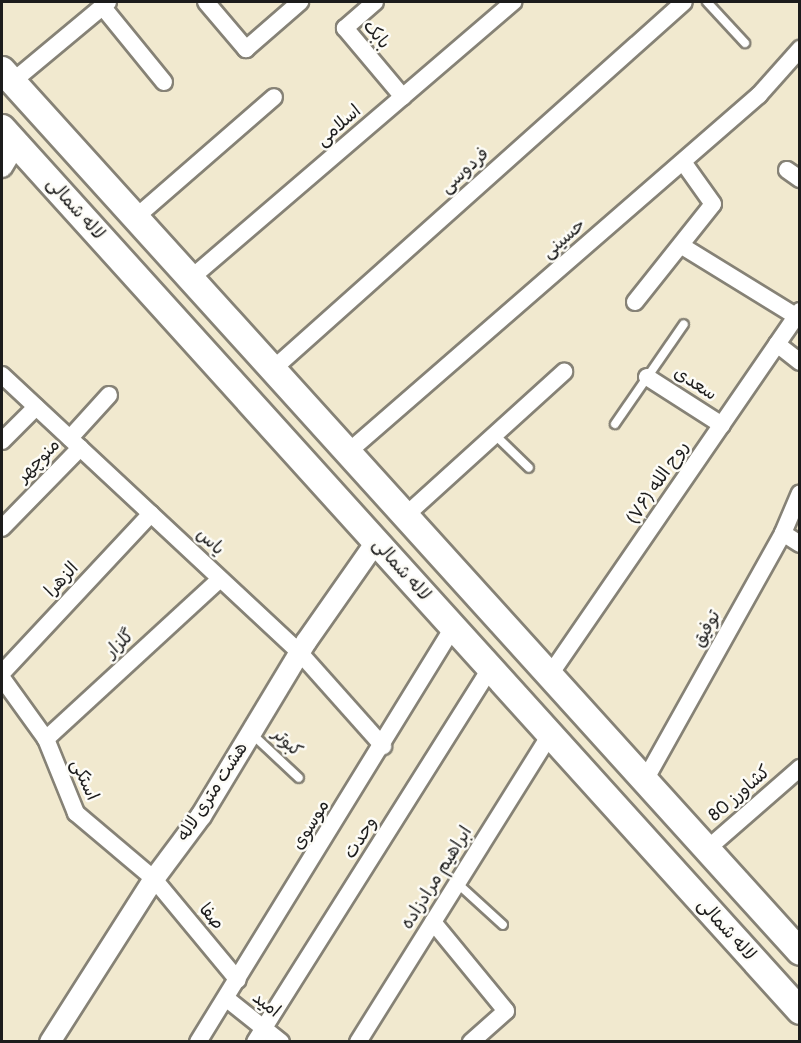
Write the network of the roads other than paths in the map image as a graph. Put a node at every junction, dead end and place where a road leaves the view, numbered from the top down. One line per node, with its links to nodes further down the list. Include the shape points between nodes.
1 (206, 2): 2 (street, via 246,49)
2 (300, 2)
3 (375, 2): 13 (street, بابک, via 345,28)
4 (513, 2): 13 (street, اسلامی)
5 (684, 2): 27 (street, فردوسی)
6 (707, 2): 8 (lane)
7 (105, 4): 10 (street); 11 (street)
8 (745, 43)
9 (800, 50): 15 (street, حسینی, via 759,96)
10 (7, 76): 17 (main road)
11 (164, 82)
12 (274, 97): 17 (street)
13 (403, 97): 19 (street, اسلامی)
14 (9, 136): 16 (street); 24 (main road, لاله شمالی)
15 (683, 162): 18 (street, via 713,204); 40 (street, حسینی)
16 (2, 167)
17 (135, 218): 19 (main road)
18 (682, 246): 20 (street); 21 (street)
19 (190, 279): 23 (main road)
20 (635, 302)
21 (798, 314): 25 (street, روح الله (۷۶))
22 (684, 324): 30 (lane)
23 (240, 335): 24 (main road, via 239,357 234,364 218,360); 27 (main road)
24 (196, 343): 34 (main road, لاله شمالی)
25 (777, 344): 26 (street); 36 (street, روح الله (۷۶))
26 (800, 362)
27 (272, 370): 33 (main road)
28 (564, 372): 37 (street)
29 (2, 375): 32 (street, یاس)
30 (647, 377): 35 (lane); 36 (street, سعدی)
31 (109, 395): 39 (street, منوچهر)
32 (36, 407): 38 (street); 39 (street, یاس)
33 (308, 410): 34 (main road, via 280,387 274,387 266,389 263,397); 40 (main road)
34 (265, 420): 47 (main road, لاله شمالی)
35 (615, 424)
36 (722, 425): 54 (street, روح الله (۷۶))
37 (495, 435): 41 (lane); 44 (street)
38 (2, 441)
39 (75, 443): 43 (street, یاس); 45 (street, منوچهر)
40 (347, 453): 44 (main road)
41 (529, 468)
42 (800, 493): 46 (street, توفیق)
43 (151, 514): 49 (street, یاس); 53 (street, الزهرا)
44 (405, 516): 54 (main road)
45 (2, 528)
46 (783, 533): 48 (street); 62 (street, توفیق)
47 (376, 542): 50 (main road, لاله شمالی); 51 (street, هشت متری لاله)
48 (800, 544)
49 (220, 579): 51 (street, یاس); 58 (street, گلزار)
50 (453, 627): 52 (main road, لاله شمالی); 59 (street, موسوی)
51 (300, 653): 56 (street, هشت متری لاله); 59 (street, یاس)
52 (490, 669): 57 (main road, لاله شمالی); 72 (street, وحدت)
53 (2, 673)
54 (549, 676): 62 (main road)
55 (2, 678): 58 (street, استکی)
56 (251, 733): 61 (lane, کبوتر); 64 (street, هشت متری لاله, via 201,816)
57 (550, 735): 65 (street, ابراهیم مرادزاده); 71 (main road, لاله شمالی)
58 (46, 739): 64 (street, استکی, via 76,813)
59 (382, 746): 69 (street, موسوی)
60 (800, 768): 63 (street, کشاورز 80)
61 (300, 778)
62 (644, 782): 63 (main road)
63 (706, 850): 68 (main road)
64 (154, 879): 69 (street, صفا); 73 (street, هشت متری لاله)
65 (457, 883): 66 (street, ابراهیم مرادزاده); 67 (lane)
66 (433, 922): 76 (street, ابراهیم مرادزاده); 77 (street, via 506,1011)
67 (503, 925)
68 (800, 952)
69 (238, 980): 70 (street, موسوی)
70 (227, 999): 72 (street, امید); 74 (street, موسوی)
71 (800, 1011)
72 (259, 1035): 75 (street, امید)
73 (50, 1041)
74 (198, 1041)
75 (281, 1041)
76 (358, 1041)
77 (471, 1041)

